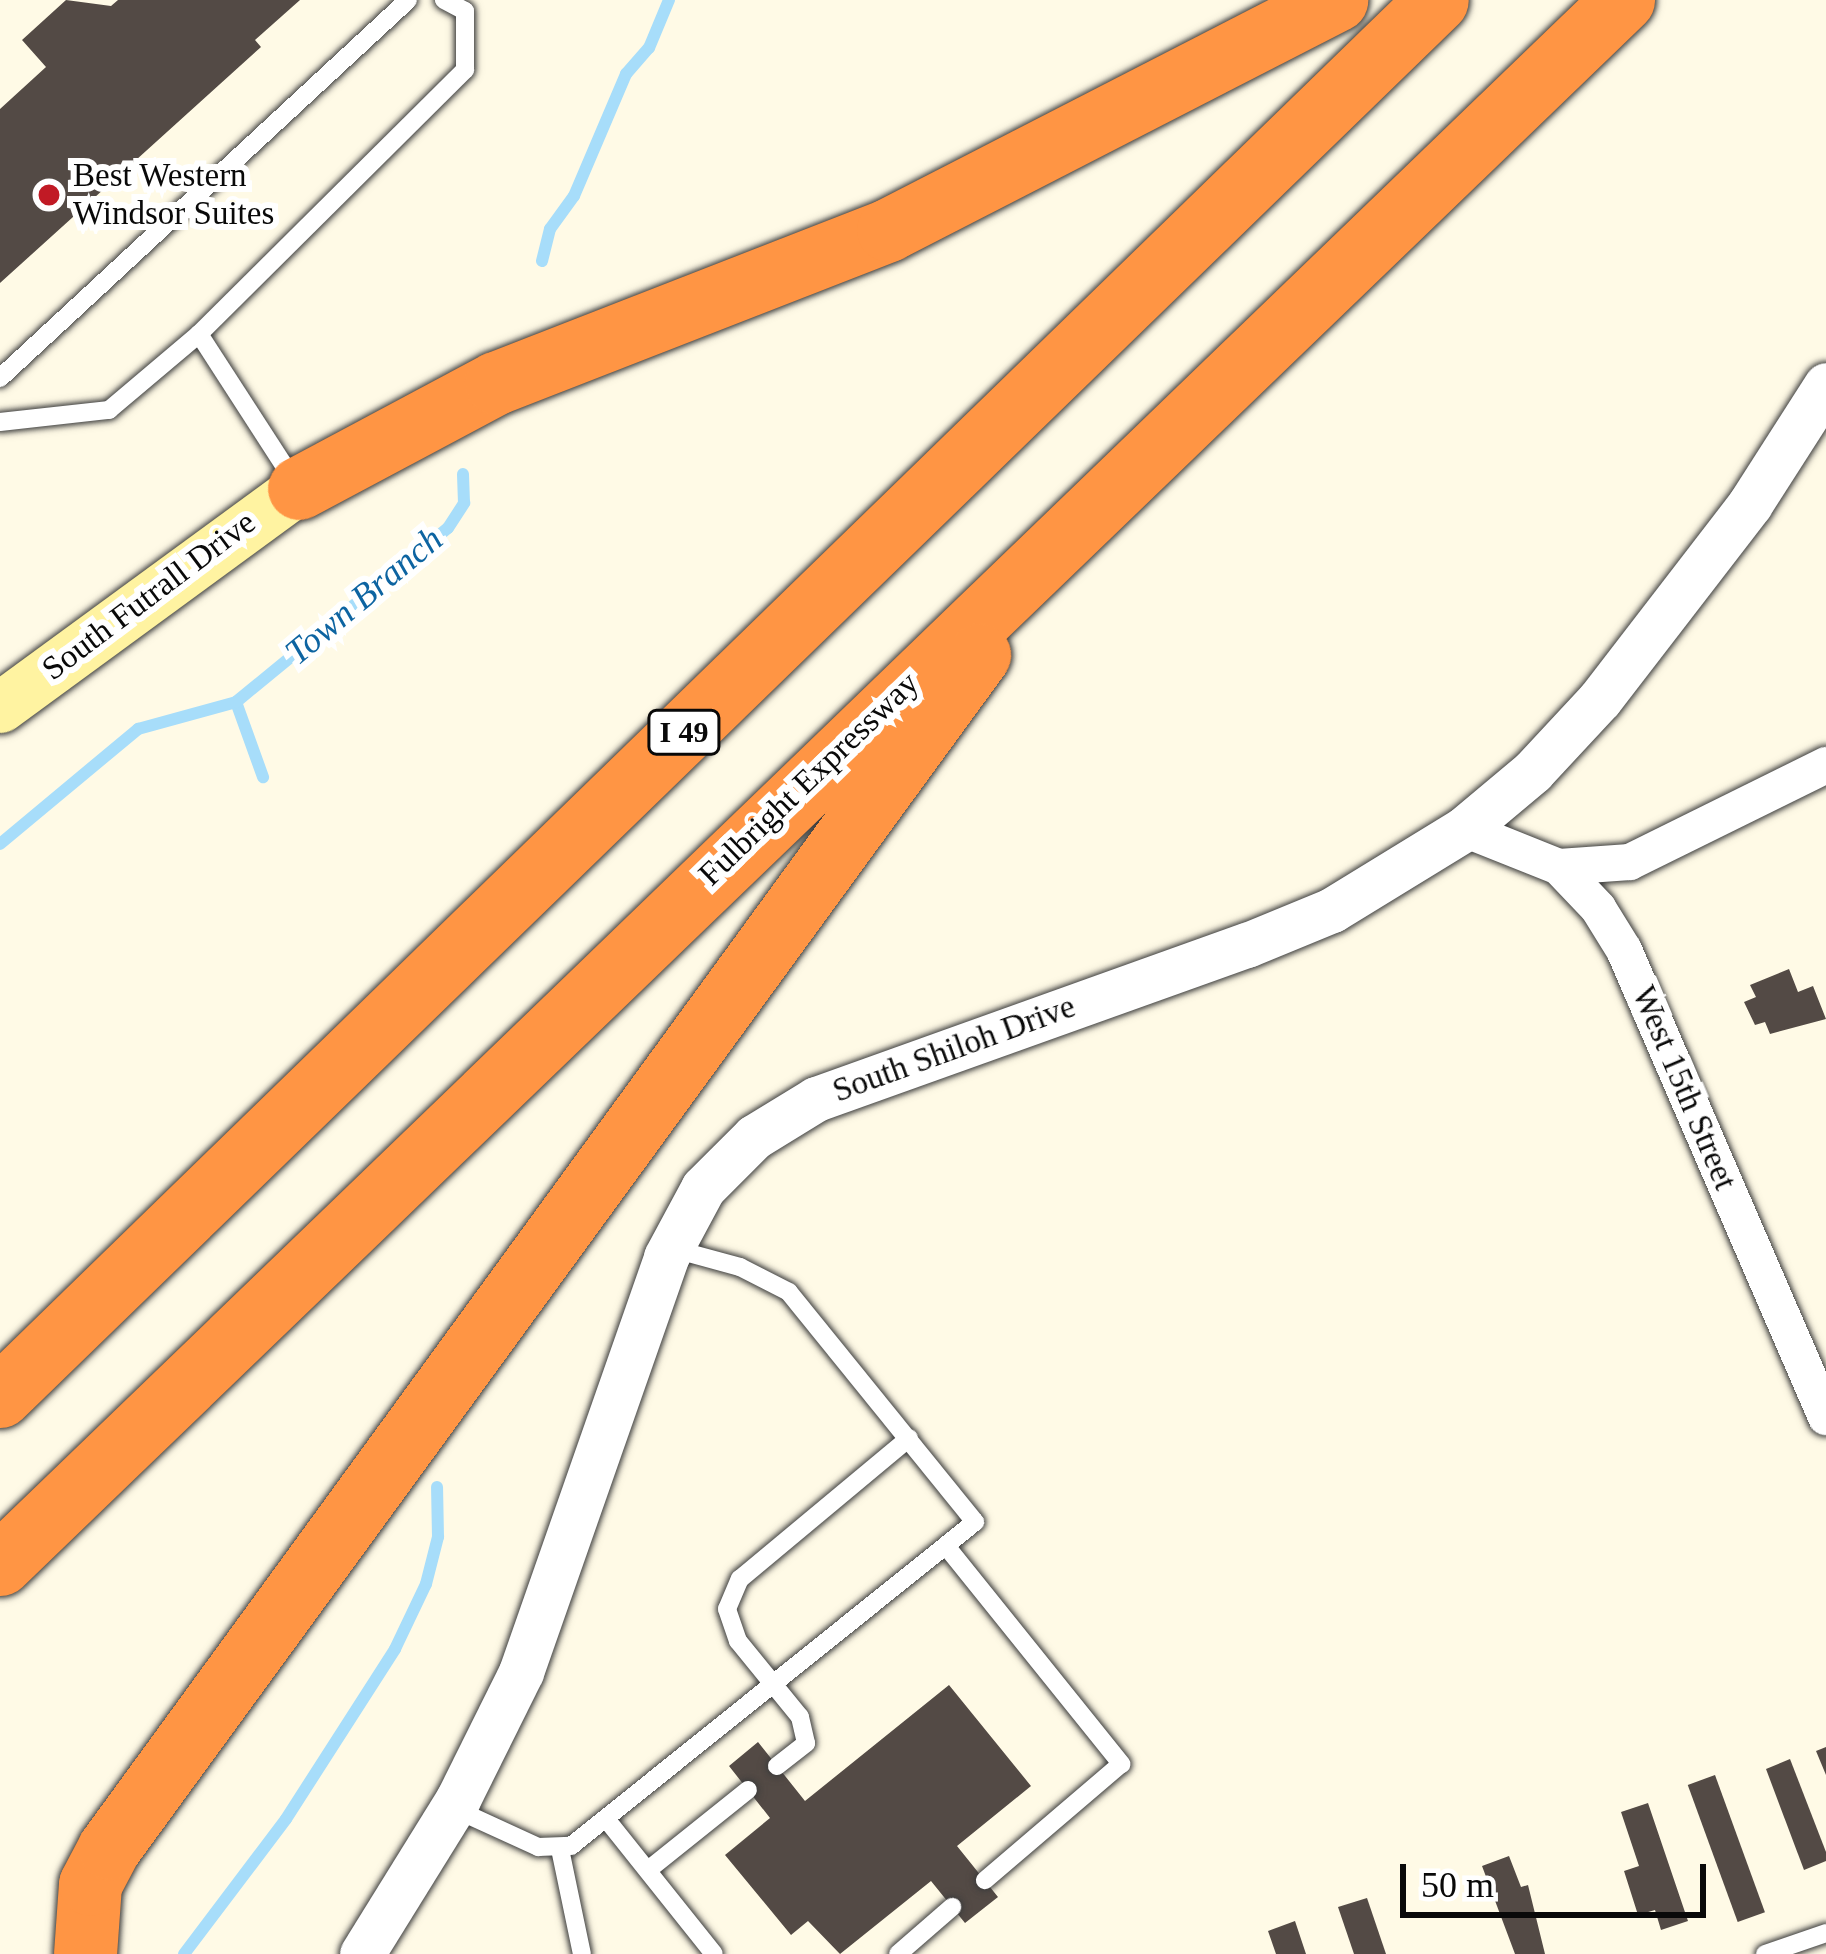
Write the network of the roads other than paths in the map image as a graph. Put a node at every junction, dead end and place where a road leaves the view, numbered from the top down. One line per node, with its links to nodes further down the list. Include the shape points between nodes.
1 (408, 0): 7 (lane)
2 (444, 0): 6 (lane, via 465,11 465,70)
3 (1336, 0): 10 (highway, via 888,230 496,383)
4 (1437, 0): 17 (highway, I 49)
5 (1623, 0): 11 (highway, Fulbright Expressway)
6 (199, 334): 9 (lane, via 109,410); 10 (lane)
7 (0, 378)
8 (1826, 385): 14 (street, South Shiloh Drive, via 1750,504 1600,699)
9 (0, 422)
10 (299, 488): 12 (main road, South Futrall Drive)
11 (1080, 514): 21 (highway, Fulbright Expressway); 32 (highway, via 109,1848 90,1884)
12 (0, 706)
13 (1826, 765): 15 (street, via 1630,862)
14 (1464, 829): 15 (street); 16 (street, South Shiloh Drive, via 1403,872 1268,937 816,1099 754,1137 704,1188)
15 (1559, 867): 18 (street, West 15th Street, via 1624,950)
16 (670, 1248): 19 (lane, via 740,1267 789,1292); 25 (street, South Shiloh Drive, via 520,1672)
17 (0, 1396)
18 (1826, 1418)
19 (909, 1438): 20 (lane, via 975,1522); 22 (lane, via 740,1580 727,1609 738,1641)
20 (946, 1546): 22 (lane); 29 (lane, via 1121,1764)
21 (0, 1564)
22 (775, 1684): 23 (lane, via 800,1717 806,1742); 26 (lane)
23 (777, 1766)
24 (748, 1790): 28 (lane)
25 (453, 1808): 27 (lane); 33 (street, South Shiloh Drive)
26 (607, 1820): 27 (lane); 28 (lane)
27 (560, 1849): 34 (lane)
28 (648, 1870): 35 (lane)
29 (985, 1880)
30 (952, 1907): 36 (lane)
31 (1826, 1933): 37 (lane)
32 (85, 1954)
33 (362, 1954)
34 (582, 1954)
35 (714, 1954)
36 (898, 1954)
37 (1766, 1954)

